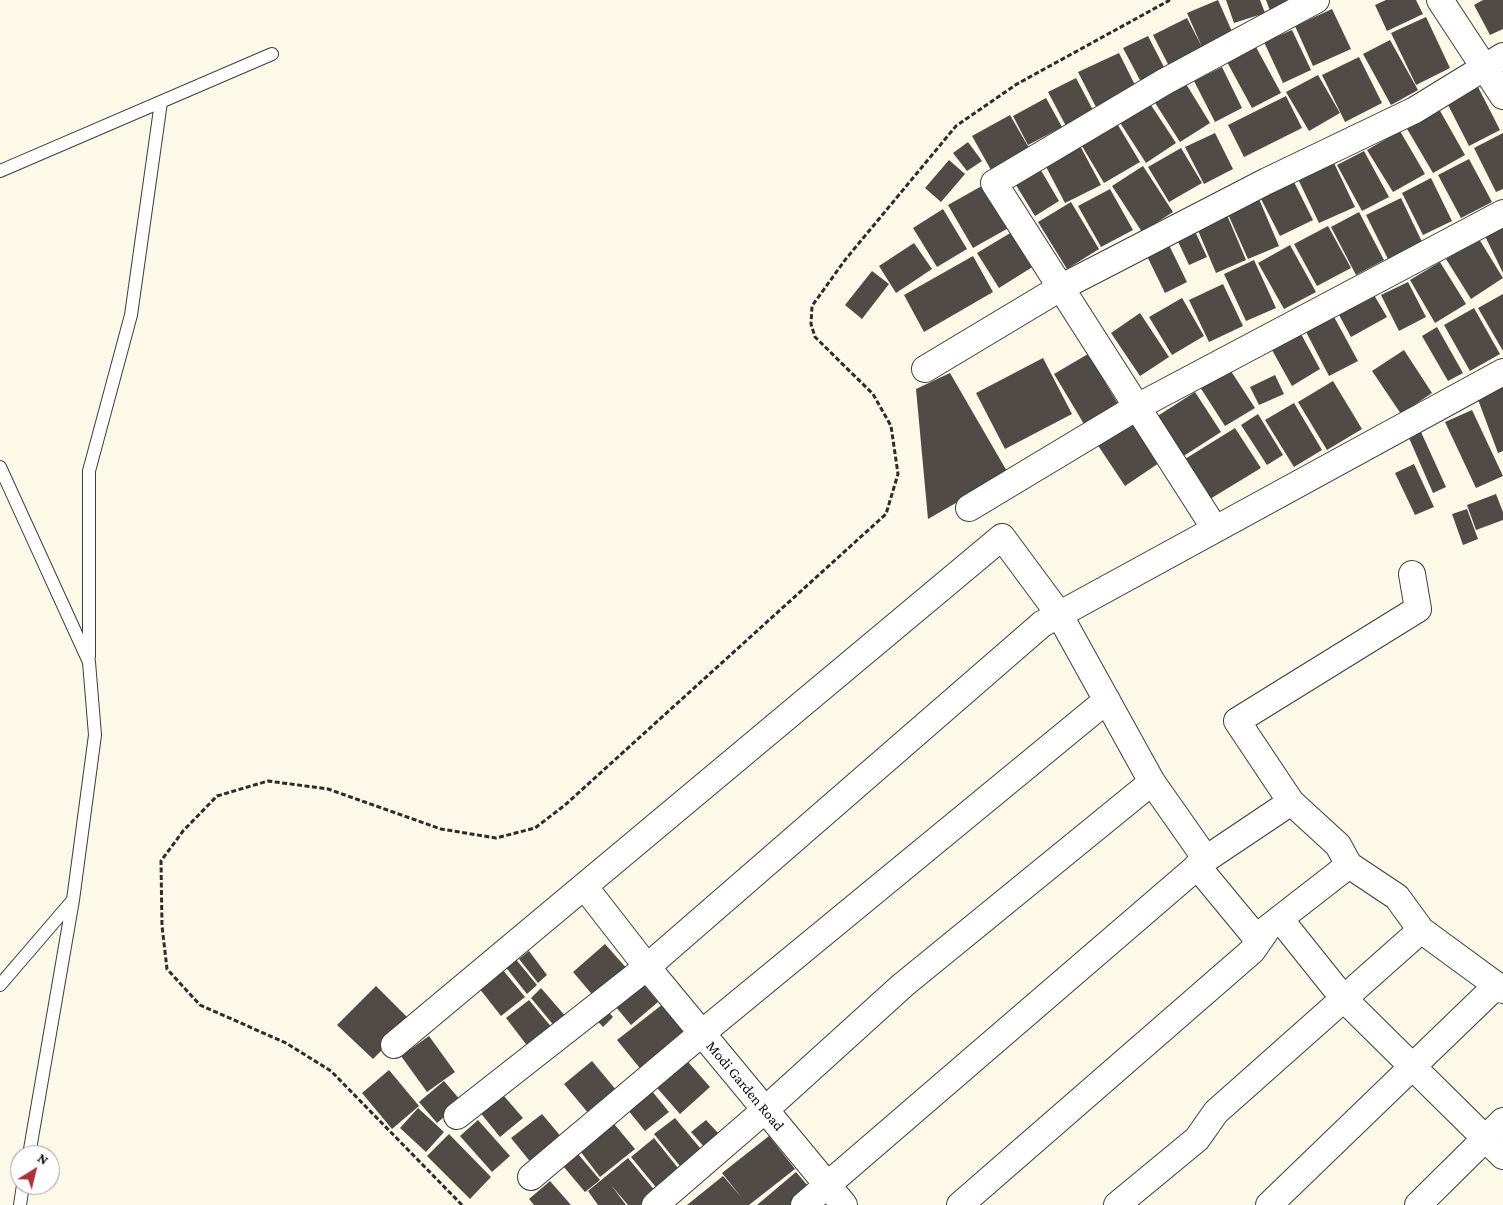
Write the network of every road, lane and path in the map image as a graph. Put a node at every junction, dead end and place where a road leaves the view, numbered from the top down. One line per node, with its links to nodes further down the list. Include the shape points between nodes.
1 (1170, 0): 44 (path, via 1017,84 956,126 846,260 812,306 811,324 815,337 873,394 890,426 898,474 886,514 564,805 535,828 496,838 441,829 328,789 268,780 217,796 183,830 161,861 162,926 167,969 200,1006 286,1044 331,1071)
2 (1316, 0): 10 (street, via 1164,82 994,183)
3 (1440, 0): 5 (street)
4 (272, 54): 7 (lane)
5 (1494, 62): 6 (street); 10 (street, via 1415,110 1267,181)
6 (1503, 96)
7 (161, 102): 8 (lane); 19 (lane, via 131,315 89,471)
8 (0, 171)
9 (1503, 213): 13 (street)
10 (1060, 288): 11 (street); 13 (street)
11 (925, 370)
12 (1503, 372): 16 (street)
13 (1137, 407): 15 (street); 16 (street)
14 (0, 467): 19 (lane)
15 (969, 508)
16 (1215, 529): 18 (street)
17 (1412, 574): 22 (street, via 1418,609 1236,721)
18 (1060, 614): 20 (street); 25 (street, via 1002,537); 30 (street, via 1042,624)
19 (89, 662): 26 (lane, via 95,735)
20 (1107, 700): 21 (street); 34 (street)
21 (1152, 782): 23 (street); 37 (street, via 903,985)
22 (1291, 802): 23 (street); 24 (street, via 1338,845)
23 (1201, 862): 29 (street); 43 (street)
24 (1349, 866): 27 (street); 28 (street, via 1398,897)
25 (584, 886): 30 (street, Modi Garden Road); 35 (street)
26 (73, 900): 31 (lane); 40 (lane)
27 (1280, 919): 29 (street); 33 (street)
28 (1421, 930): 32 (street); 33 (street)
29 (1260, 940): 48 (street, via 1252,951)
30 (647, 967): 34 (street, Modi Garden Road); 38 (street)
31 (0, 985)
32 (1500, 988): 36 (street)
33 (1344, 999): 36 (street); 49 (street, via 1216,1112 1197,1139)
34 (702, 1033): 37 (street, Modi Garden Road); 42 (street)
35 (394, 1045)
36 (1412, 1067): 41 (street); 50 (street)
37 (766, 1110): 43 (street, Modi Garden Road); 45 (street)
38 (457, 1116)
39 (1503, 1121): 41 (street)
40 (31, 1145)
41 (1494, 1148): 51 (street)
42 (531, 1177)
43 (827, 1185): 46 (street); 47 (street, Modi Garden Road)
44 (462, 1205)
45 (655, 1205)
46 (804, 1205)
47 (844, 1205)
48 (960, 1205)
49 (1117, 1205)
50 (1269, 1205)
51 (1418, 1205)

